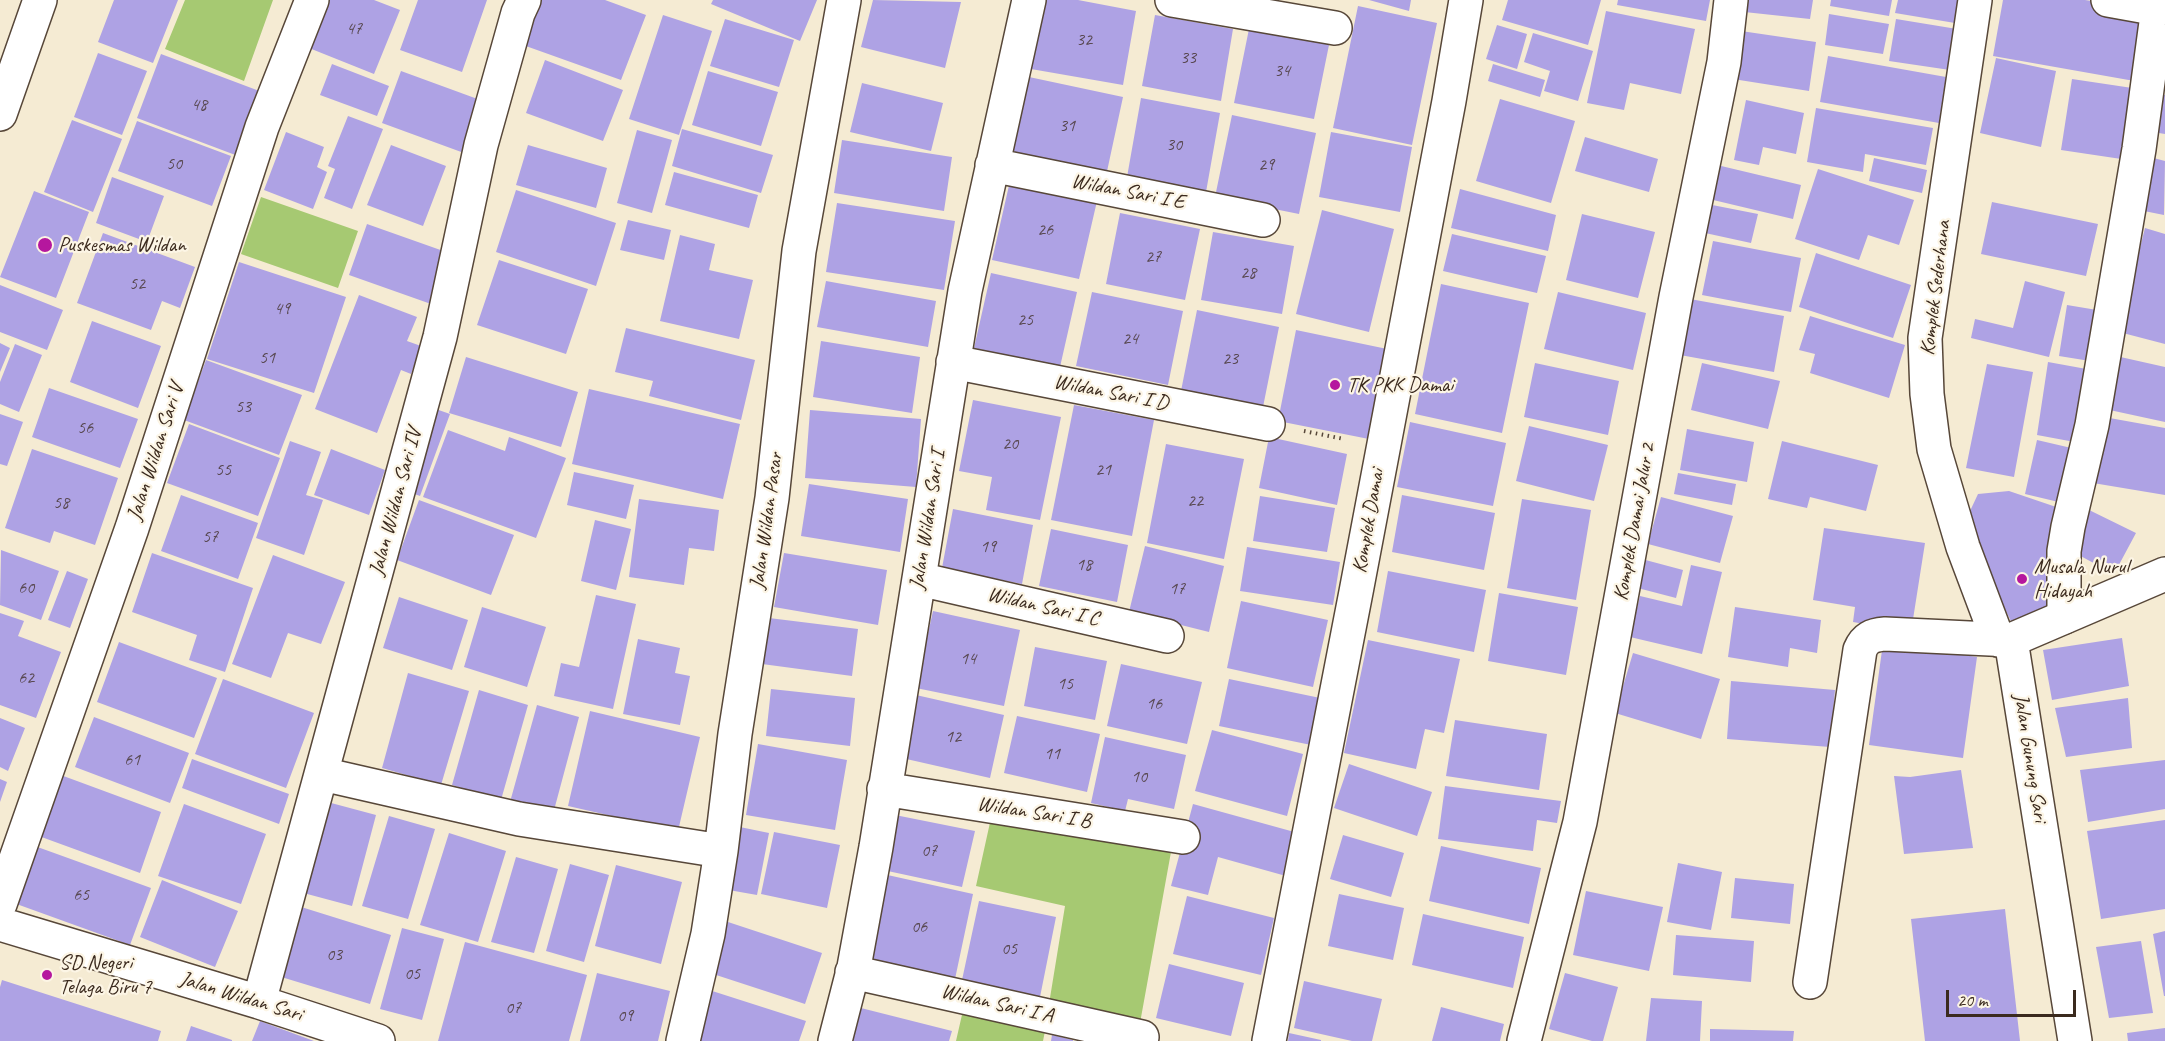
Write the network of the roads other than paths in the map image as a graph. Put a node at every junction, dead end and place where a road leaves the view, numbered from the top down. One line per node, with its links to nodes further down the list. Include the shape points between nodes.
1 (40, 0): 13 (street)
2 (312, 0): 27 (street, Jalan Wildan Sari V, via 262,127 132,528)
3 (524, 0): 23 (street, Jalan Wildan Sari IV, via 481,145 440,337)
4 (844, 0): 26 (street, Jalan Wildan Pasar, via 799,251 772,498)
5 (1029, 0): 14 (street, Jalan Wildan Sari I)
6 (1172, 0): 12 (street)
7 (1466, 0): 36 (street, Komplek Damai)
8 (1731, 0): 37 (street, Komplek Damai Jalur 2, via 1724,62 1676,297 1580,822)
9 (1975, 0): 22 (street, Komplek Sederhana, via 1925,338 1927,394 1934,449 1964,547)
10 (2108, 0): 11 (street)
11 (2158, 4): 20 (street, via 2139,148 2092,425 2064,551)
12 (1335, 28)
13 (0, 114)
14 (992, 165): 15 (street, Wildan Sari I E); 16 (street, Jalan Wildan Sari I)
15 (1263, 220)
16 (953, 362): 17 (street, Wildan Sari I D); 19 (street, Jalan Wildan Sari I)
17 (1268, 424)
18 (2165, 574): 20 (street)
19 (919, 579): 21 (street, Wildan Sari I C); 24 (street, Jalan Wildan Sari I)
20 (2064, 617): 22 (street)
21 (1167, 636)
22 (2005, 640): 30 (street, via 1885,634 1864,641); 38 (street, Jalan Gunung Sari)
23 (322, 774): 26 (street, via 519,819); 31 (street, Jalan Wildan Sari IV)
24 (884, 789): 25 (street, Wildan Sari I B); 29 (street, Jalan Wildan Sari I)
25 (1184, 837)
26 (721, 851): 34 (street, Jalan Wildan Pasar, via 708,934)
27 (0, 904)
28 (0, 924): 31 (street, Jalan Wildan Sari)
29 (852, 972): 32 (street, Wildan Sari I A); 35 (street, Jalan Wildan Sari I)
30 (1810, 982)
31 (259, 1002): 33 (street, Jalan Wildan Sari)
32 (1142, 1037)
33 (378, 1041)
34 (683, 1041)
35 (835, 1041)
36 (1269, 1041)
37 (1524, 1041)
38 (2075, 1041)

